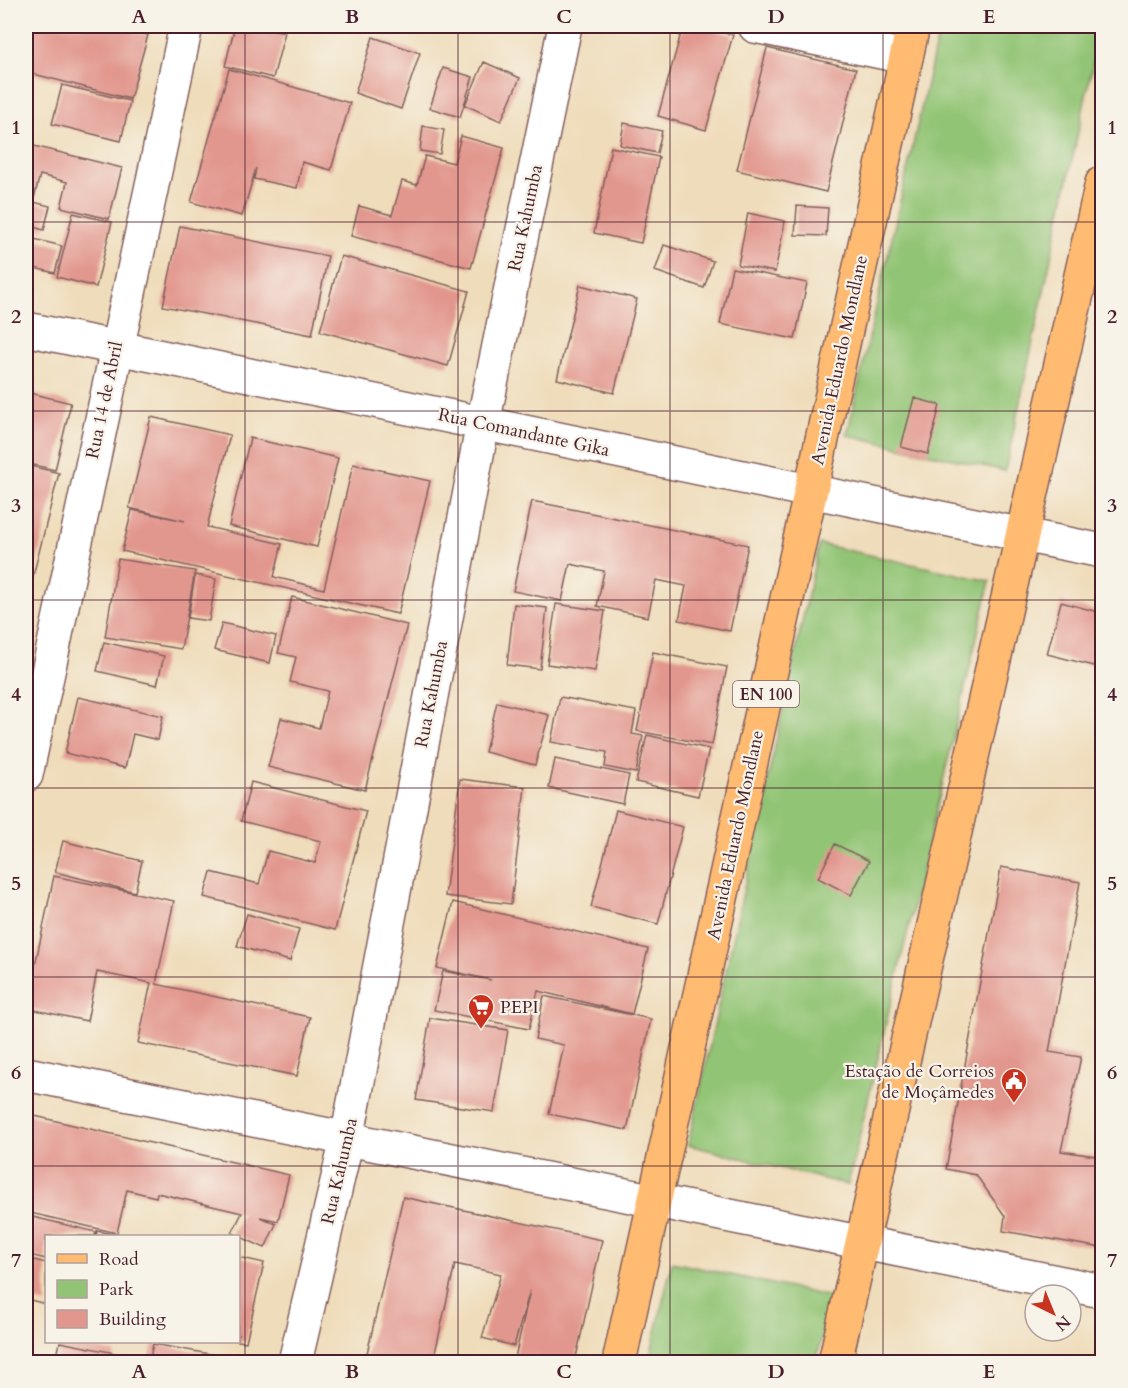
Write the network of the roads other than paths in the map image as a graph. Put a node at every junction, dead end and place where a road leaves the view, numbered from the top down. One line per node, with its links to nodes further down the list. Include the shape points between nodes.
1 (186, 26): 8 (street, Rua 14 de Abril)
2 (565, 26): 9 (street, Rua Kahumba)
3 (754, 26): 5 (street)
4 (913, 26): 5 (main road, Avenida Eduardo Mondlane / EN 100)
5 (906, 57): 10 (main road, Avenida Eduardo Mondlane / EN 100)
6 (1102, 183): 11 (main road)
7 (26, 329): 8 (street, Rua Comandante Gika)
8 (115, 347): 9 (street, Rua Comandante Gika); 13 (street, Rua 14 de Abril)
9 (483, 423): 10 (street, Rua Comandante Gika); 15 (street, Rua Kahumba)
10 (811, 491): 11 (street, Rua Comandante Gika); 16 (main road, Avenida Eduardo Mondlane / EN 100)
11 (1023, 535): 12 (street, Rua Comandante Gika); 17 (main road)
12 (1102, 551)
13 (26, 775)
14 (26, 1074): 15 (street)
15 (347, 1139): 16 (street); 19 (street, Rua Kahumba)
16 (655, 1200): 17 (street); 20 (main road, Avenida Eduardo Mondlane / EN 100)
17 (863, 1241): 18 (street); 21 (main road)
18 (1102, 1291)
19 (295, 1362)
20 (619, 1362)
21 (835, 1362)

